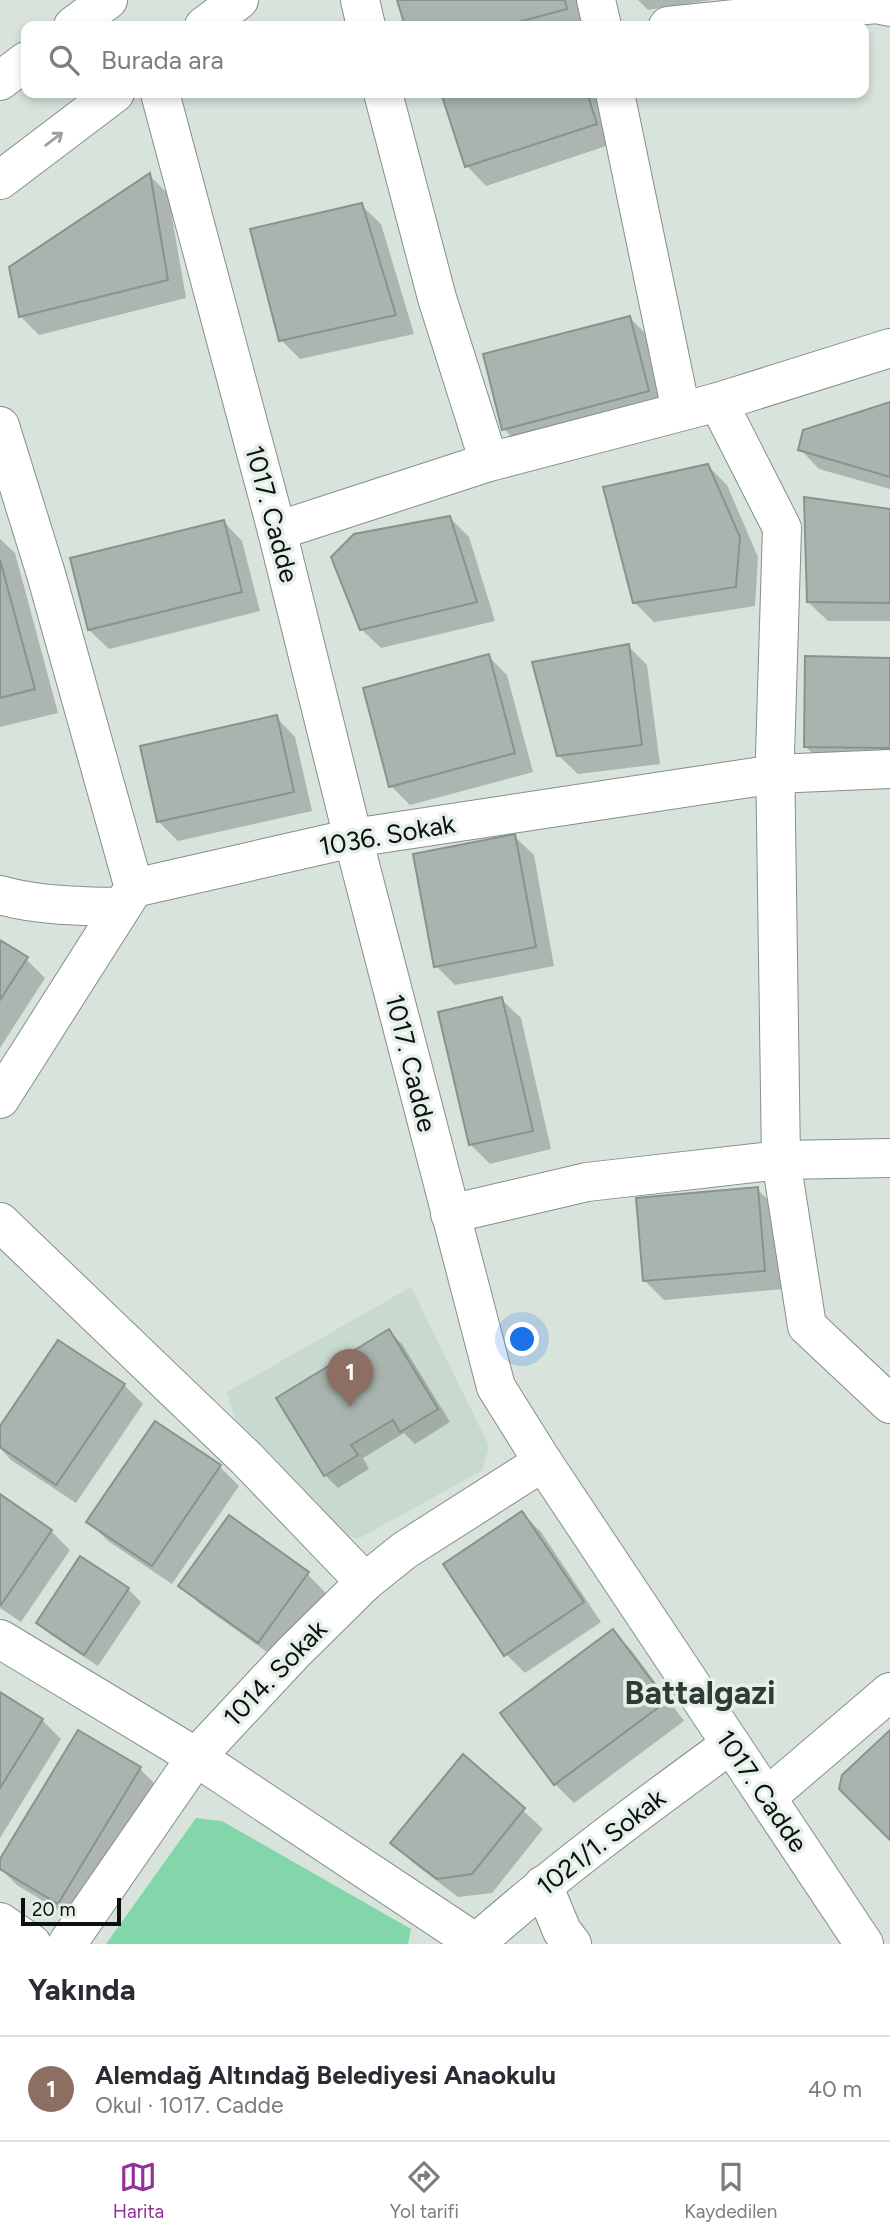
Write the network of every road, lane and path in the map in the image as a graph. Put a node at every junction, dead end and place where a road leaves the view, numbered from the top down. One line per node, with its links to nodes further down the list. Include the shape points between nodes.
1 (108, 0): 6 (street)
2 (239, 0): 7 (street)
3 (359, 0): 8 (street)
4 (596, 0): 9 (street)
5 (890, 7): 10 (street, via 876,4)
6 (80, 21)
7 (211, 21)
8 (365, 21)
9 (601, 21)
10 (715, 21)
11 (21, 65): 12 (street)
12 (0, 81)
13 (108, 98): 17 (street, one-way to 13)
14 (161, 98): 23 (street, 1017. Cadde)
15 (384, 98): 22 (street, via 437,298)
16 (616, 98): 20 (street)
17 (0, 180)
18 (890, 348): 19 (street)
19 (718, 402): 20 (street); 25 (street, via 782,528)
20 (681, 411): 22 (street)
21 (0, 426): 28 (street, via 46,574)
22 (489, 462): 23 (street)
23 (277, 531): 26 (street, 1017. Cadde)
24 (890, 769): 25 (street, 1036. Sokak)
25 (775, 774): 26 (street, 1036. Sokak); 31 (street)
26 (354, 838): 28 (street, 1036. Sokak); 32 (street, 1017. Cadde)
27 (0, 895): 28 (street, 1036. Sokak, via 63,905)
28 (127, 898): 29 (street)
29 (0, 1099)
30 (890, 1158): 31 (street)
31 (781, 1160): 32 (street, via 587,1182); 34 (street, via 807,1326)
32 (450, 1214): 35 (street, 1017. Cadde, via 496,1387)
33 (0, 1222): 36 (street, via 246,1458)
34 (890, 1404)
35 (543, 1462): 36 (street, 1014. Sokak, via 405,1550); 39 (street, 1017. Cadde)
36 (365, 1581): 40 (street, 1014. Sokak)
37 (0, 1639): 40 (street)
38 (890, 1692): 41 (street)
39 (731, 1744): 41 (street, 1017. Cadde); 42 (street, 1021/1. Sokak)
40 (196, 1757): 45 (street, 1014. Sokak); 46 (street)
41 (766, 1797): 48 (street, 1017. Cadde)
42 (543, 1885): 46 (street, 1021/1. Sokak); 47 (street)
43 (0, 1922): 44 (street)
44 (32, 1944)
45 (66, 1944)
46 (475, 1944)
47 (572, 1944)
48 (864, 1944)

